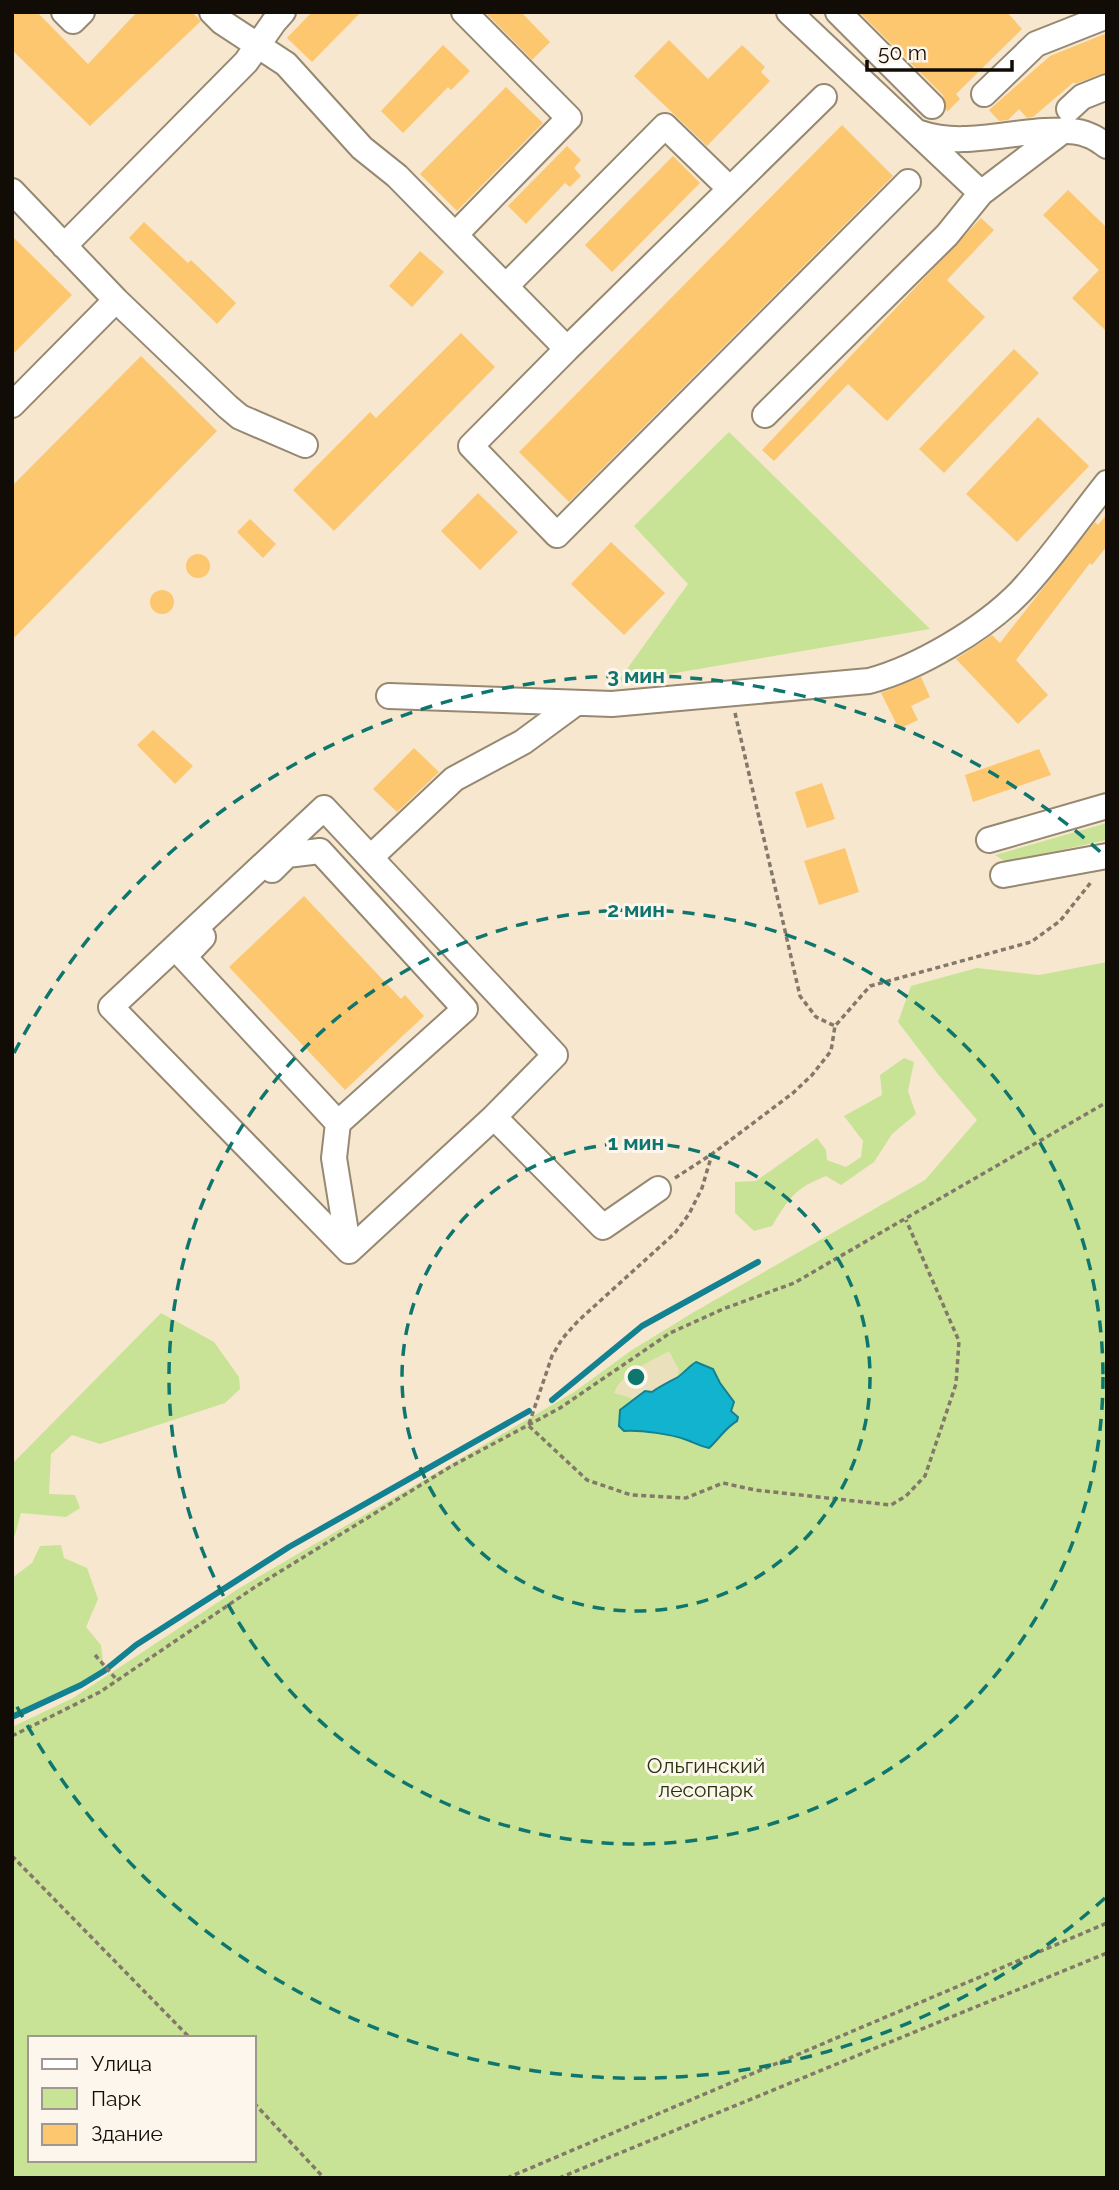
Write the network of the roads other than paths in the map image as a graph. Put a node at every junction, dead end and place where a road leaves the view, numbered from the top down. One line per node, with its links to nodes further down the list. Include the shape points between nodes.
1 (64, 12): 2 (street, via 73,22)
2 (82, 12)
3 (212, 12): 9 (street)
4 (283, 12): 9 (street)
5 (464, 12): 21 (street, via 569,118)
6 (789, 12): 15 (street)
7 (838, 12): 13 (street)
8 (1107, 16): 11 (street, via 1037,44)
9 (258, 45): 21 (street, via 286,64 362,148); 22 (street)
10 (1107, 87): 14 (street, via 1082,97)
11 (984, 94)
12 (824, 97): 18 (street)
13 (932, 106)
14 (1066, 120): 15 (street, via 975,138 944,139); 16 (street); 20 (street)
15 (920, 133): 20 (street)
16 (1107, 146)
17 (908, 182): 25 (street, via 557,535 471,446)
18 (730, 189): 23 (street, via 665,126); 25 (street)
19 (12, 191): 22 (street)
20 (981, 193): 27 (street, via 947,234)
21 (455, 234): 23 (street)
22 (64, 246): 24 (street)
23 (506, 286): 25 (street)
24 (116, 300): 26 (street); 28 (street, via 240,417)
25 (567, 349)
26 (12, 405)
27 (765, 415)
28 (305, 445)
29 (1107, 483): 31 (street, via 1020,591 938,652 896,674 869,681 731,694)
30 (388, 696): 31 (street)
31 (576, 703): 34 (street, via 523,742 454,779)
32 (1107, 806): 33 (street)
33 (989, 839)
34 (371, 857): 37 (street, via 555,1055); 40 (street, via 324,807 111,1007)
35 (1103, 864): 36 (street)
36 (1003, 875)
37 (494, 1117): 39 (street, via 603,1227); 40 (street)
38 (338, 1123): 38 (street, via 465,1009 320,851 287,855 184,957); 40 (street, via 334,1158)
39 (665, 1184)
40 (349, 1251)

